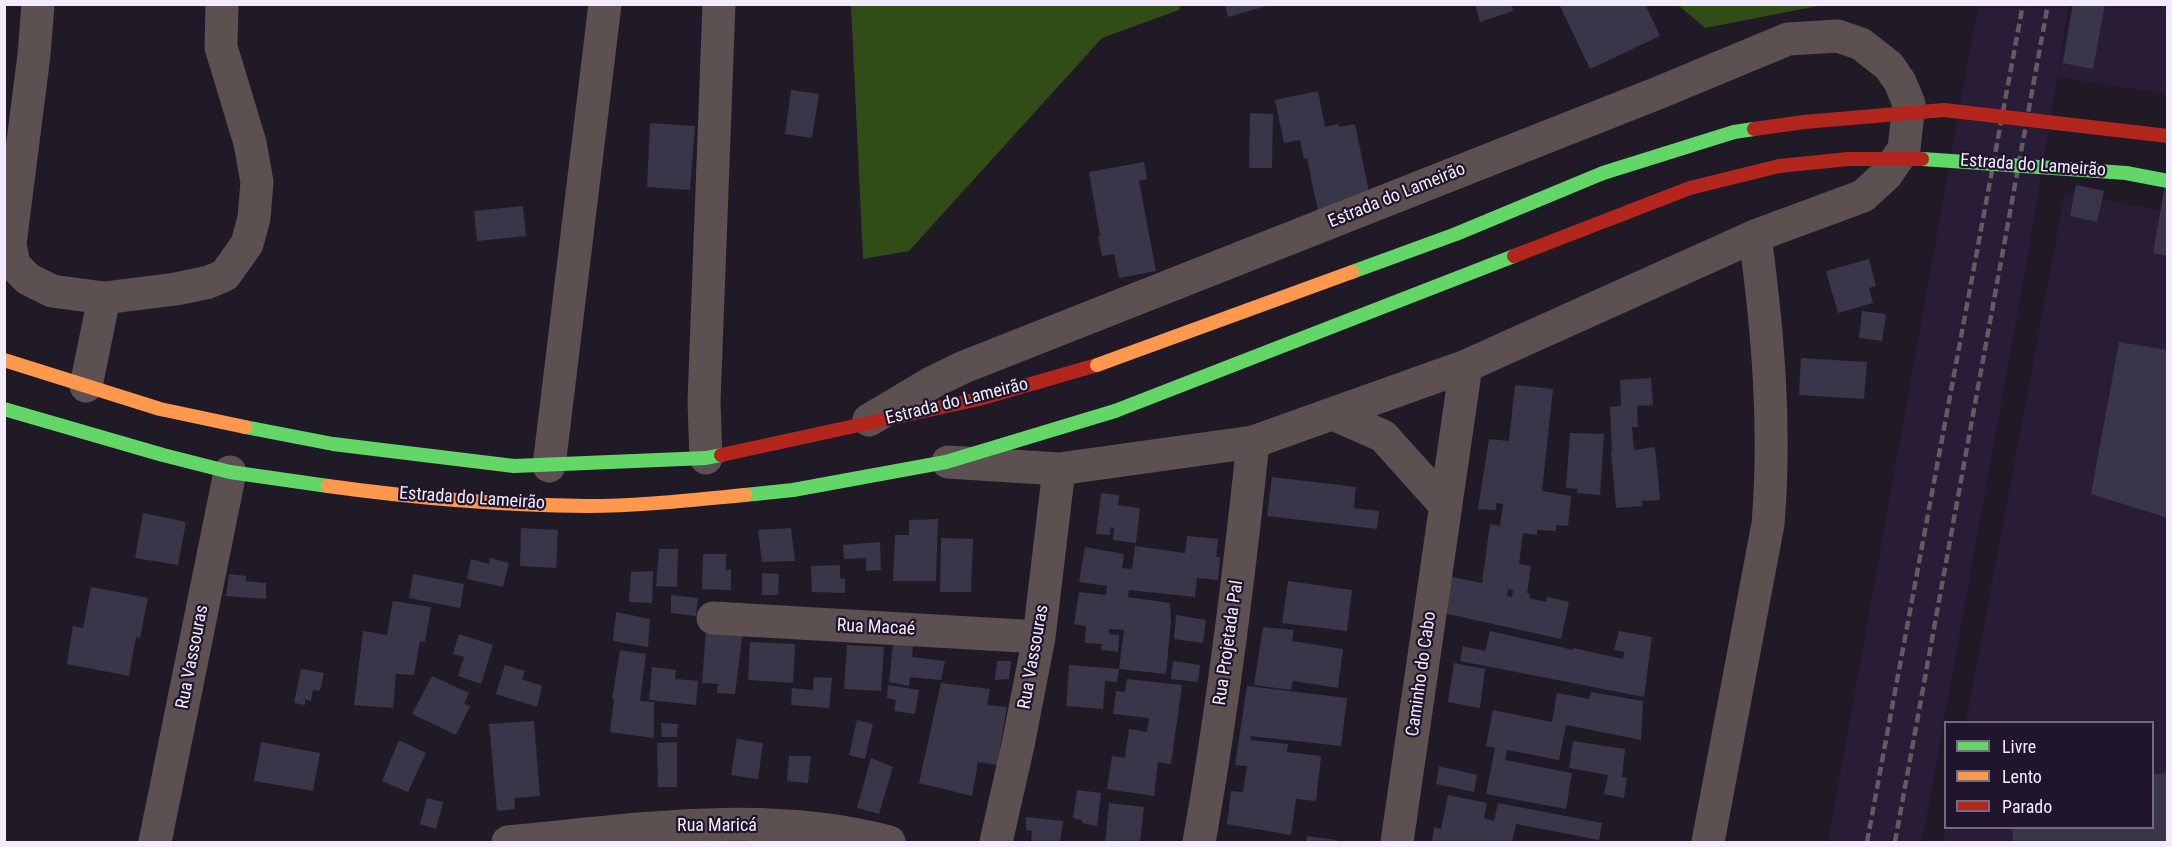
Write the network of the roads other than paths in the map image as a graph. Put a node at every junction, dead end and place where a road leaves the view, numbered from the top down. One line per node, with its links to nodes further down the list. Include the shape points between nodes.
1 (38, 4): 8 (street, via 10,244 14,265 28,279 52,291)
2 (222, 4): 8 (street, via 221,47 250,143 257,182 247,244 225,275 209,282)
3 (605, 4): 18 (street)
4 (719, 4): 16 (street, via 704,402)
5 (2168, 136): 14 (main road, Estrada do Lameirão, bridge, via 1944,110 1734,132 1603,173 1456,234 1097,365 980,399)
6 (2168, 181): 17 (main road, Estrada do Lameirão, bridge, via 2126,173 1926,159 1848,159 1779,166 1690,188 1115,411)
7 (1755, 236): 10 (street, Estrada do Lameirão); 14 (street, Estrada do Lameirão, via 1863,196 1886,175 1904,149 1909,104 1900,82 1889,66 1861,44 1838,36 1788,39 964,367); 30 (street, via 1766,321 1771,488 1768,524)
8 (104, 298): 11 (street)
9 (4, 360): 11 (main road, Estrada do Lameirão)
10 (1466, 366): 13 (street, Estrada do Lameirão); 21 (street, Caminho do Cabo)
11 (86, 386): 18 (main road, Estrada do Lameirão, via 160,409 333,444 514,466)
12 (4, 409): 20 (main road, Estrada do Lameirão)
13 (1333, 414): 15 (street, Estrada do Lameirão); 21 (street, via 1383,436)
14 (861, 425): 16 (main road, Estrada do Lameirão)
15 (1253, 442): 19 (street, Estrada do Lameirão); 28 (street, Rua Projetada Pal, via 1238,579)
16 (706, 458): 18 (main road, Estrada do Lameirão)
17 (946, 462): 19 (street, Estrada do Lameirão); 20 (main road, Estrada do Lameirão, via 793,490 589,506 469,502)
18 (549, 466)
19 (1059, 469): 23 (street, Rua Vassouras)
20 (230, 472): 24 (street, Rua Vassouras)
21 (1446, 506): 29 (street, Caminho do Cabo)
22 (713, 618): 23 (street, Rua Macaé)
23 (1039, 637): 27 (street, Rua Vassouras)
24 (156, 843)
25 (508, 843): 26 (street, Rua Maricá, via 725,823 862,835)
26 (889, 843)
27 (996, 843)
28 (1198, 843)
29 (1398, 843)
30 (1708, 843)

